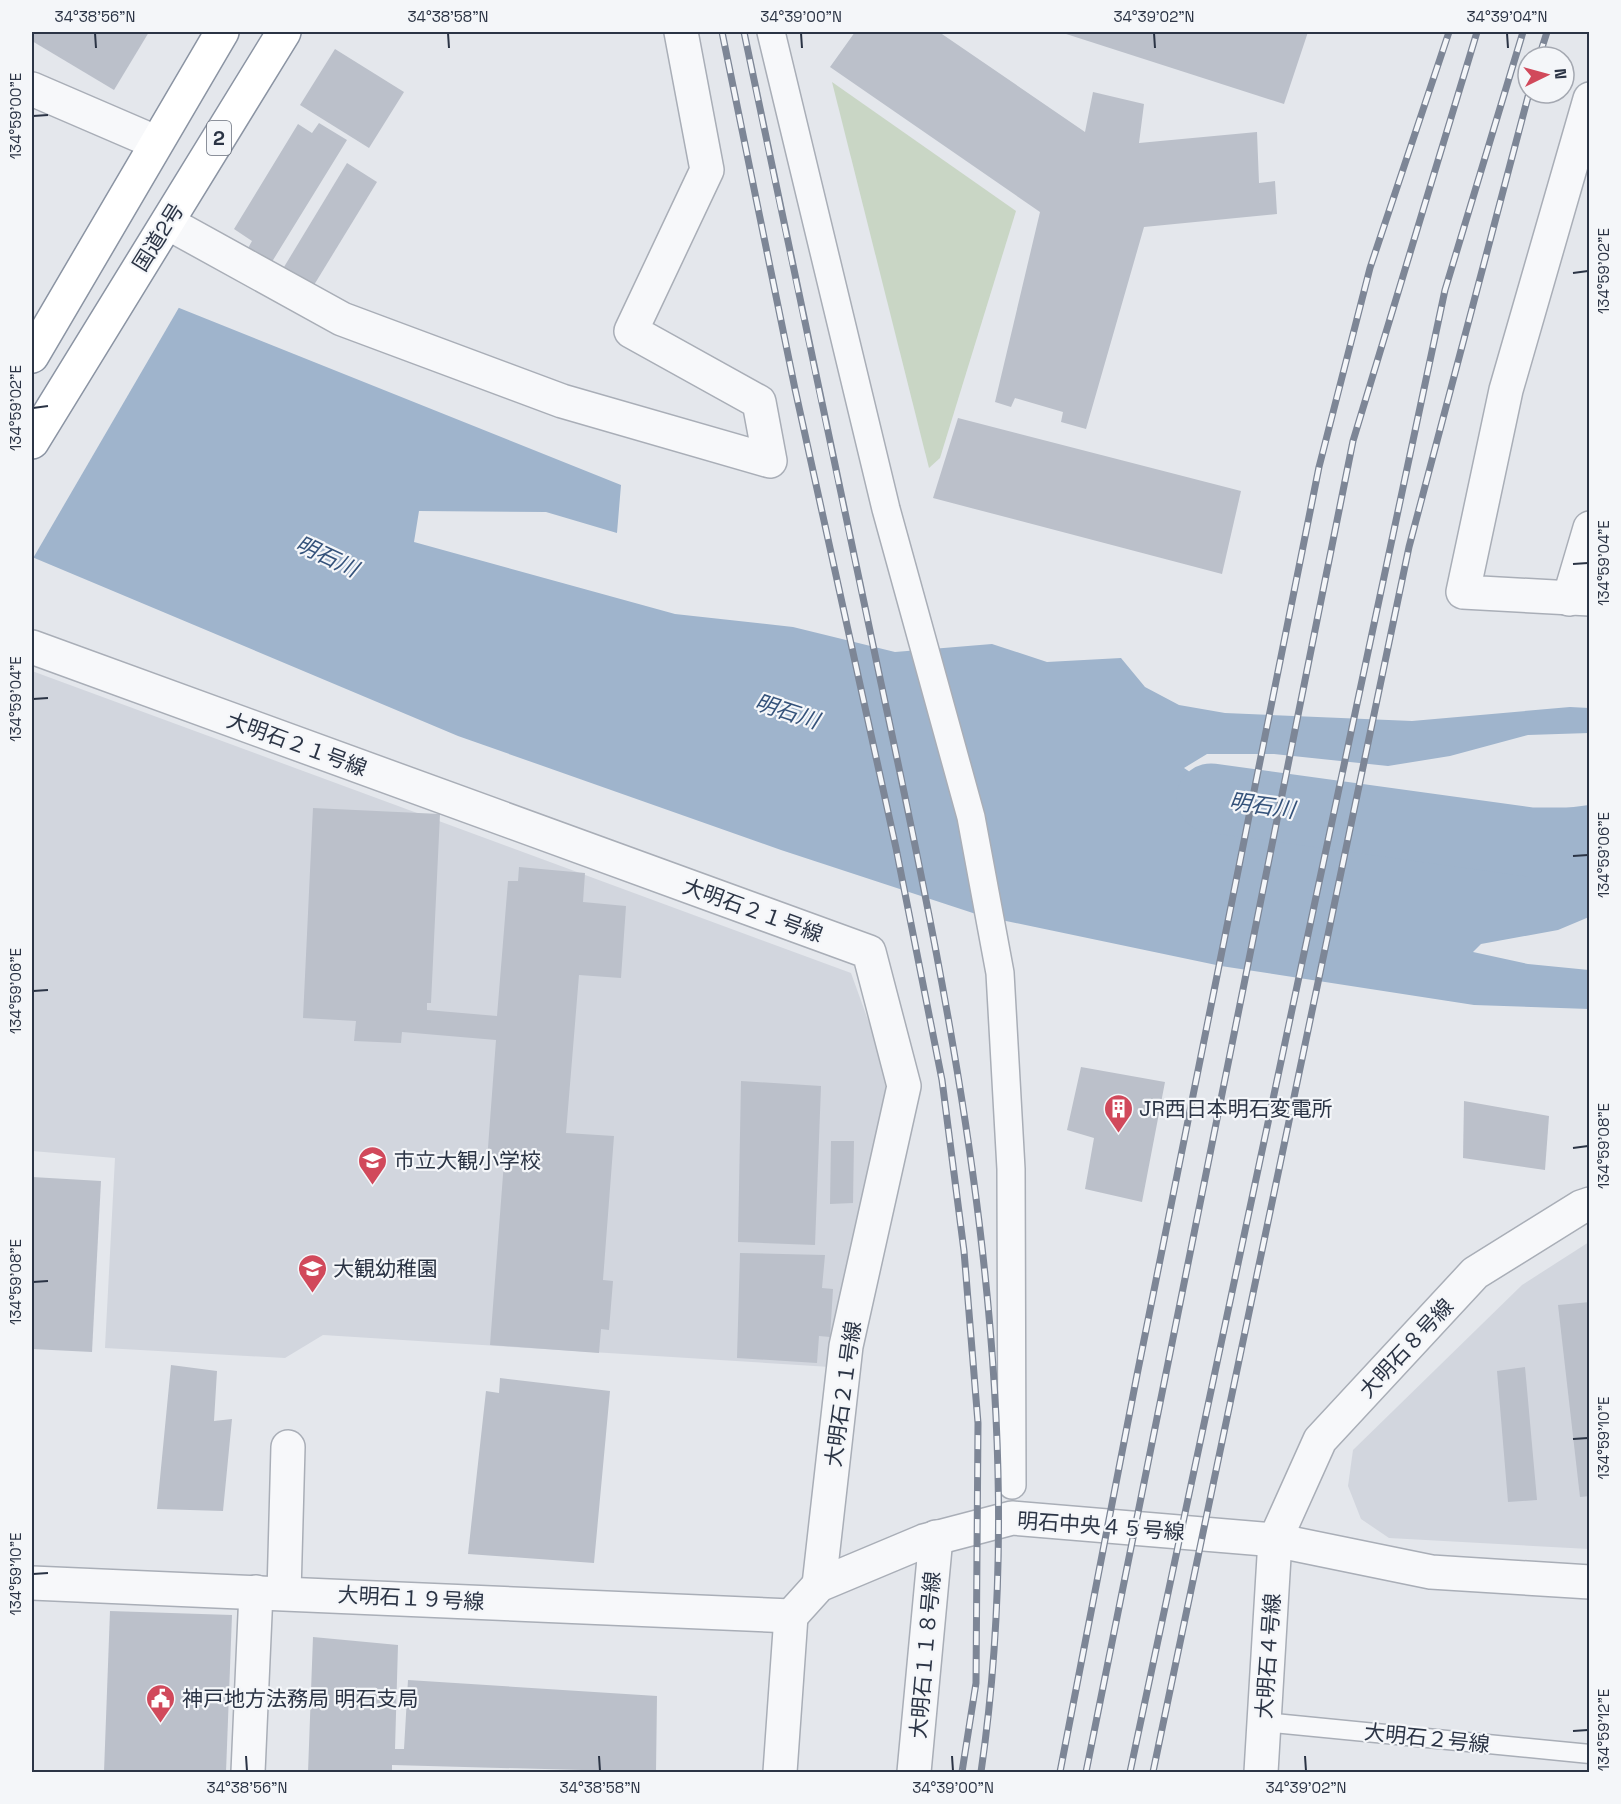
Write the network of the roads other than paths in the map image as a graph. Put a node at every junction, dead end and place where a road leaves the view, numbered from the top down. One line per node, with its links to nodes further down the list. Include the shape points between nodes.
1 (222, 32): 7 (highway)
2 (284, 32): 8 (highway, 国道2号 / 2)
3 (681, 32): 8 (street, via 707,170 631,331 759,402 770,461 562,401 342,319)
4 (771, 32): 16 (street, via 886,509 971,817 1000,973 1011,1169)
5 (32, 90): 7 (street)
6 (1590, 99): 12 (street, via 1506,390 1463,592)
7 (155, 142): 9 (highway)
8 (160, 233): 10 (highway, 国道2号 / 2)
9 (32, 356)
10 (32, 442)
11 (1590, 528): 12 (street)
12 (1580, 599)
13 (32, 647): 21 (street, 大明石２１号線, via 869,952 904,1086 846,1347)
14 (1590, 1204): 18 (street, 大明石８号線, via 1475,1273 1320,1440)
15 (288, 1447): 22 (street)
16 (1012, 1485)
17 (936, 1537): 18 (street, 明石中央４５号線, via 1012,1518); 21 (street, 明石中央４５号線); 28 (street, 大明石１１８号線)
18 (1275, 1540): 20 (street, 明石中央４５号線, via 1431,1572); 24 (street, 大明石４号線)
19 (32, 1582): 22 (street, 大明石１９号線)
20 (1590, 1582)
21 (819, 1585): 23 (street, 明石中央４５号線)
22 (270, 1593): 23 (street, 大明石１９号線); 26 (street)
23 (791, 1616): 27 (street)
24 (1264, 1722): 25 (lane, 大明石２号線); 29 (street, 大明石４号線)
25 (1590, 1754)
26 (248, 1773)
27 (780, 1773)
28 (914, 1773)
29 (1261, 1773)

